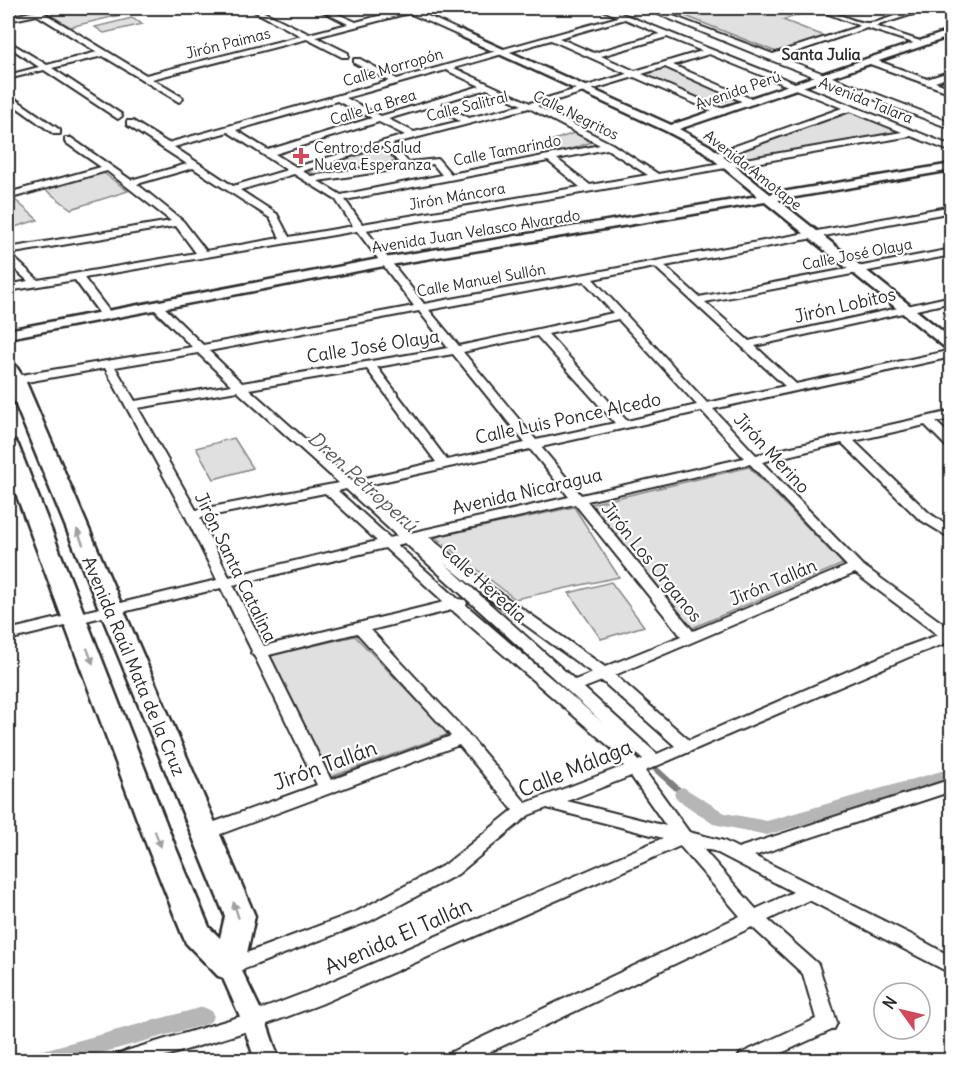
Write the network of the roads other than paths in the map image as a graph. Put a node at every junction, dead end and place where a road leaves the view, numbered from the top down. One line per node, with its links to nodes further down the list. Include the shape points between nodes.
1 (58, 8): 11 (street)
2 (251, 8): 20 (street)
3 (319, 8): 15 (street)
4 (421, 8): 10 (street, Jirón Paimas)
5 (603, 8): 13 (street, Avenida Talara)
6 (647, 8): 29 (street)
7 (816, 8): 16 (street)
8 (897, 8): 12 (street)
9 (923, 8): 12 (street)
10 (406, 9): 15 (street, Jirón Paimas); 17 (street, Avenida Amotape)
11 (37, 12): 14 (street); 26 (street)
12 (910, 12): 16 (street)
13 (625, 16): 19 (street, Avenida Talara); 21 (street, Calle Morropón)
14 (8, 19)
15 (354, 24): 20 (street, Jirón Paimas)
16 (867, 26): 23 (street); 29 (street)
17 (461, 33): 25 (street, Avenida Amotape)
18 (951, 33): 23 (street, Avenida Perú)
19 (668, 34): 24 (street, Avenida Talara); 28 (street)
20 (308, 36): 27 (street); 40 (street, Jirón Paimas)
21 (552, 38): 25 (street, Calle Morropón); 28 (street)
22 (8, 43): 34 (street)
23 (920, 44): 31 (street, Avenida Perú)
24 (710, 51): 32 (street, Calle Salitral); 33 (street, Avenida Talara)
25 (502, 52): 35 (street, Calle Morropón); 45 (street, Avenida Amotape)
26 (104, 53): 34 (street); 40 (street)
27 (345, 55)
28 (593, 56): 36 (street)
29 (773, 57): 33 (street); 39 (street)
30 (357, 61): 41 (street)
31 (870, 61): 39 (street, Avenida Perú); 42 (street)
32 (665, 64): 36 (street, Calle Salitral); 50 (street)
33 (746, 65): 44 (street, Avenida Talara)
34 (44, 68): 38 (street); 55 (street)
35 (448, 68): 41 (street, Calle Morropón); 43 (street, Calle Negritos)
36 (634, 73): 45 (street, Calle Salitral); 54 (street)
37 (951, 73): 42 (street)
38 (8, 77)
39 (824, 77): 44 (street, Avenida Perú); 59 (street)
40 (146, 78): 49 (street)
41 (398, 82): 48 (street, Calle Morropón)
42 (926, 82): 46 (street)
43 (487, 86): 51 (street, Calle La Brea); 52 (street, Calle Negritos)
44 (797, 86): 50 (street, Avenida Perú); 53 (street, Avenida Talara)
45 (582, 90): 52 (street, Calle Salitral); 61 (street, Avenida Amotape)
46 (951, 91)
47 (8, 97): 62 (street, via 21,111)
48 (338, 98): 56 (street); 60 (street, Calle Morropón)
49 (179, 99)
50 (751, 102): 54 (street, Avenida Perú)
51 (433, 103): 56 (street, Calle La Brea); 57 (street)
52 (528, 106): 57 (street, Calle Salitral); 68 (street, Calle Negritos)
53 (849, 108): 63 (street, Avenida Talara); 72 (street)
54 (722, 112): 61 (street, Avenida Perú)
55 (118, 116)
56 (381, 118): 64 (street); 70 (street, Calle La Brea)
57 (469, 122): 64 (street, Calle Salitral)
58 (130, 123): 67 (street)
59 (951, 126)
60 (229, 129): 67 (street, Calle Morropón); 70 (street)
61 (670, 129): 72 (street, Avenida Amotape)
62 (57, 132)
63 (911, 133): 69 (street, Avenida Talara); 72 (street, Jirón Máncora)
64 (414, 135): 66 (street, Calle Salitral)
65 (68, 140): 76 (street)
66 (386, 143): 74 (street); 77 (street, Calle Salitral)
67 (168, 146): 73 (street)
68 (609, 146): 71 (street, Calle Tamarindo); 79 (street, Calle Negritos)
69 (951, 149)
70 (267, 153): 77 (street)
71 (549, 157): 78 (street, Calle Tamarindo); 83 (street)
72 (720, 161): 79 (street, Jirón Máncora); 86 (street, Avenida Amotape)
73 (195, 164): 81 (street); 82 (street)
74 (406, 165): 78 (street, via 435,161); 80 (street)
75 (951, 167): 86 (street, Avenida Juan Velasco Alvarado)
76 (108, 168): 81 (street); 84 (street)
77 (295, 170): 80 (street); 82 (street, Calle Salitral)
78 (449, 177): 85 (street, Calle Tamarindo)
79 (657, 177): 83 (street, Jirón Máncora)
80 (310, 179): 85 (street)
81 (130, 183): 88 (street)
82 (232, 189): 91 (street, via 274,216)
83 (589, 189): 89 (street, Jirón Máncora)
84 (8, 196)
85 (339, 198): 89 (street, Jirón Los Órganos)
86 (768, 199): 90 (street, Avenida Amotape); 96 (street, Avenida Juan Velasco Alvarado)
87 (951, 209): 90 (street, Calle Manuel Sullón)
88 (179, 223): 92 (street); 94 (street)
89 (361, 228): 91 (street, Jirón Máncora); 96 (street, Jirón Los Órganos)
90 (813, 236): 97 (street, Calle Manuel Sullón); 98 (street, Avenida Amotape)
91 (286, 241): 94 (street, Jirón Máncora)
92 (8, 251)
93 (951, 252): 98 (street, Calle José Olaya)
94 (204, 256): 99 (street, Jirón Máncora)
95 (8, 258): 101 (street)
96 (384, 262): 105 (street, Jirón Los Órganos); 106 (street, Avenida Juan Velasco Alvarado)
97 (657, 264): 100 (street, Calle Manuel Sullón); 104 (street)
98 (855, 269): 104 (street, Calle José Olaya); 107 (street, Avenida Amotape)
99 (78, 277): 101 (street, Jirón Máncora); 109 (street)
100 (586, 277): 105 (street, Calle Manuel Sullón); 108 (street, Jirón Merino)
101 (36, 283): 102 (street, Jirón Máncora)
102 (8, 288)
103 (951, 299): 107 (street, Jirón Lobitos)
104 (698, 300): 112 (street)
105 (420, 306): 114 (street, Calle Manuel Sullón); 115 (street, Jirón Los Órganos)
106 (158, 307): 109 (street, Avenida Juan Velasco Alvarado); 114 (street, Calle Heredia)
107 (903, 309): 112 (street, Jirón Lobitos); 113 (street, Avenida Amotape)
108 (619, 315): 110 (street, Calle José Olaya); 123 (street, Jirón Merino)
109 (107, 316): 111 (street, Avenida Juan Velasco Alvarado)
110 (540, 332): 115 (street, Calle José Olaya); 126 (street)
111 (8, 334)
112 (746, 345): 121 (street)
113 (951, 346)
114 (199, 348): 117 (street, Calle Manuel Sullón); 120 (street, Calle Heredia)
115 (456, 350): 118 (street, Calle José Olaya); 128 (street, Jirón Los Órganos)
116 (951, 353): 121 (street, Calle Luis Ponce Alcedo)
117 (108, 364): 119 (street, Calle Manuel Sullón); 122 (street, Jirón Santa Catalina)
118 (370, 364): 120 (street, Calle José Olaya); 132 (street)
119 (11, 374): 144 (main road, Avenida Raúl Mata de la Cruz, one-way to 119)
120 (239, 386): 122 (street, Calle José Olaya); 133 (street, Calle Heredia)
121 (793, 387): 123 (street, Calle Luis Ponce Alcedo)
122 (132, 405): 136 (street, Jirón Santa Catalina)
123 (704, 407): 126 (street, Calle Luis Ponce Alcedo); 131 (street, Jirón Merino)
124 (951, 415): 125 (street, Avenida Nicaragua)
125 (927, 420): 127 (street, Avenida Nicaragua); 129 (street)
126 (623, 424): 128 (street, Calle Luis Ponce Alcedo)
127 (845, 439): 131 (street, Avenida Nicaragua); 137 (street, via 924,516)
128 (533, 444): 132 (street, Calle Luis Ponce Alcedo); 135 (street, Jirón Los Órganos)
129 (951, 445)
130 (10, 459): 145 (main road, Avenida Raúl Mata de la Cruz)
131 (753, 460): 135 (street, Avenida Nicaragua); 140 (street, Jirón Merino)
132 (444, 464): 133 (street, Calle Luis Ponce Alcedo)
133 (349, 485): 134 (street, Calle Luis Ponce Alcedo); 138 (street, Calle Heredia)
134 (328, 489): 136 (street, Calle Luis Ponce Alcedo); 139 (street)
135 (579, 500): 138 (street, Avenida Nicaragua); 149 (street, Jirón Los Órganos)
136 (192, 515): 141 (street, Jirón Santa Catalina)
137 (951, 535)
138 (413, 537): 139 (street, Avenida Nicaragua); 142 (street, Calle Heredia); 151 (street)
139 (388, 542): 141 (street, Avenida Nicaragua); 143 (street)
140 (856, 567): 148 (street, Jirón Merino); 149 (street, Jirón Tallán)
141 (224, 582): 144 (street, Avenida Nicaragua); 150 (street, Jirón Santa Catalina)
142 (475, 599): 143 (street); 152 (street, Calle Heredia)
143 (455, 604): 146 (street); 156 (street, via 617,744)
144 (110, 609): 145 (street, Avenida Nicaragua); 161 (main road, Avenida Raúl Mata de la Cruz)
145 (75, 618): 147 (street, Avenida Nicaragua); 167 (main road, Avenida Raúl Mata de la Cruz, one-way to 167, via 197,934)
146 (360, 627): 150 (street); 153 (street)
147 (8, 635)
148 (951, 635): 154 (street, Calle Málaga)
149 (691, 638): 151 (street, Jirón Tallán)
150 (258, 653): 158 (street, Jirón Santa Catalina)
151 (604, 674): 152 (street, Jirón Tallán); 154 (street)
152 (573, 687): 155 (street, Calle Heredia)
153 (462, 738): 158 (street, Jirón Tallán); 160 (street)
154 (687, 747): 155 (street, Calle Málaga)
155 (655, 761): 156 (street, Calle Málaga)
156 (635, 768): 159 (street, Calle Málaga); 162 (street)
157 (951, 785): 163 (street)
158 (327, 788): 161 (street, Jirón Tallán)
159 (548, 802): 160 (street, Calle Málaga); 162 (street)
160 (523, 811): 167 (street, Calle Málaga, via 452,869 364,916)
161 (204, 833): 167 (main road, Avenida Raúl Mata de la Cruz, one-way to 161, via 240,916)
162 (682, 837): 163 (street); 165 (street); 168 (street, Avenida El Tallán)
163 (737, 855): 164 (street)
164 (809, 892): 165 (street); 166 (street)
165 (756, 919): 171 (street); 172 (street, via 811,970 827,1023)
166 (951, 966)
167 (229, 967): 168 (street, Avenida Raúl Mata de la Cruz)
168 (255, 1021): 169 (street, Avenida El Tallán); 170 (street, Avenida Raúl Mata de la Cruz)
169 (126, 1060)
170 (267, 1060)
171 (454, 1060)
172 (747, 1060)

